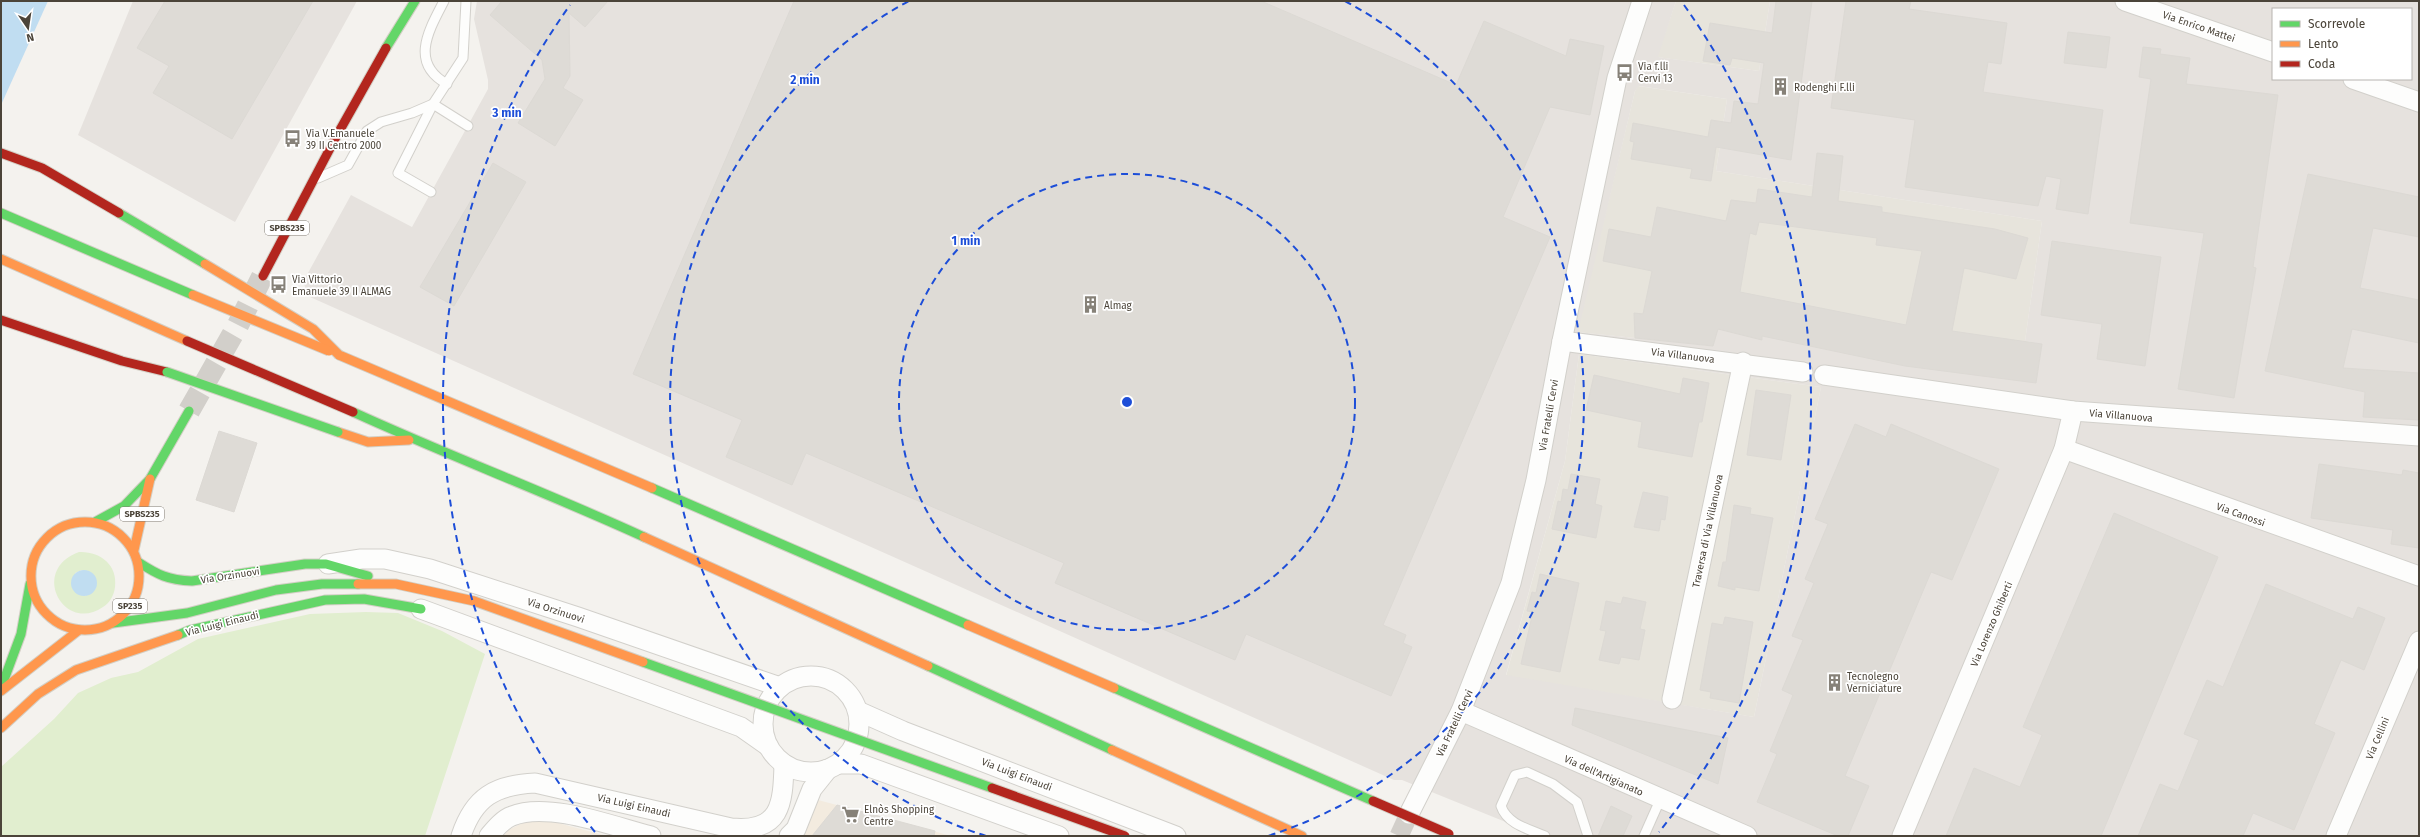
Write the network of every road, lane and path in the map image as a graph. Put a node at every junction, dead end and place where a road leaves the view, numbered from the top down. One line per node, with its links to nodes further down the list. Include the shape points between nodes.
1 (415, 1): 13 (main road, SPBS235)
2 (444, 1): 8 (lane, via 430,27 425,54 428,67 436,78)
3 (466, 1): 8 (lane, via 463,58)
4 (1642, 1): 19 (street, Via Fratelli Cervi, via 1617,78)
5 (2125, 1): 6 (street, Via Enrico Mattei)
6 (2272, 52)
7 (2356, 80): 9 (street)
8 (447, 84): 10 (lane)
9 (2419, 102)
10 (433, 104): 11 (lane); 13 (lane, via 381,122 367,132 348,164); 14 (lane, via 398,174)
11 (468, 126)
12 (1, 153): 20 (main road, bridge, via 42,168 313,328)
13 (312, 180): 17 (main road, SPBS235)
14 (431, 192)
15 (1, 213): 20 (main road, bridge)
16 (1, 259): 27 (main road, bridge)
17 (263, 276)
18 (1, 320): 27 (main road, bridge, via 122,361 167,372 368,442)
19 (1562, 341): 21 (street, Via Villanuova); 46 (street, Via Fratelli Cervi, via 1536,480 1511,583)
20 (339, 355): 53 (main road, bridge, via 711,513)
21 (1743, 362): 22 (street, Via Villanuova); 44 (street, Traversa di Via Villanuova)
22 (1803, 372)
23 (1824, 375): 25 (street, Via Villanuova)
24 (188, 411): 29 (main road, SPBS235)
25 (2073, 411): 26 (street, Via Villanuova); 28 (street, Via Lorenzo Ghiberti)
26 (2419, 436)
27 (414, 440): 61 (main road, via 558,498)
28 (2064, 449): 34 (street, Via Canossi); 66 (street, Via Lorenzo Ghiberti)
29 (150, 479): 30 (main road, SPBS235, via 124,506); 31 (main road, SPBS235)
30 (95, 522): 31 (main road, SP235, via 113,528); 36 (main road, SP235, via 74,522 54,530 40,544 31,564)
31 (134, 550): 32 (main road, SP235)
32 (138, 562): 33 (main road, Via Orzinuovi, via 159,576 192,581 241,572); 39 (main road, SP235, via 139,588 127,611)
33 (326, 564): 37 (main road, Via Orzinuovi); 42 (street, Via Orzinuovi, via 384,559 430,569 578,616)
34 (2419, 576)
35 (353, 583): 37 (main road); 38 (main road, Via Luigi Einaudi); 39 (main road, via 276,590 188,613)
36 (30, 584): 40 (main road, SP235, via 38,605 51,619); 43 (main road, via 21,634)
37 (396, 584): 59 (main road, bridge, via 474,601)
38 (421, 608): 47 (main road, Via Luigi Einaudi, via 364,599 325,600 190,630 76,670 38,694); 48 (street, Via Luigi Einaudi, via 741,727)
39 (113, 623): 40 (main road, SP235, via 95,630)
40 (79, 630): 43 (main road)
41 (2419, 641): 67 (street, Via Cellini)
42 (780, 687): 45 (street, via 810,676 827,678 841,686 852,698); 48 (street, Via Luigi Einaudi, via 770,699 764,715 763,731)
43 (1, 689)
44 (1672, 699)
45 (858, 711): 50 (street, via 860,726 857,741 850,754); 60 (street, Via Luigi Einaudi, via 903,731)
46 (1462, 711): 51 (street, Via dell'Artigianato); 52 (street, Via Fratelli Cervi)
47 (1, 728)
48 (768, 746): 49 (street, Via Luigi Einaudi)
49 (784, 764): 50 (street, Via Luigi Einaudi, via 805,772); 54 (street, Via Luigi Einaudi, via 783,792 778,810 770,821 760,827 731,828 534,784 515,784 496,790 481,800)
50 (834, 767): 57 (street, via 812,789 796,829); 58 (street, Via Luigi Einaudi, via 861,764)
51 (1660, 800): 64 (lane); 65 (street, Via dell'Artigianato)
52 (1409, 814)
53 (1452, 835)
54 (461, 836)
55 (489, 836): 56 (street, via 512,816 532,811 576,817)
56 (652, 836)
57 (789, 836)
58 (1059, 836)
59 (1126, 836)
60 (1176, 836)
61 (1302, 836)
62 (1545, 836): 63 (lane, via 1512,822 1504,814 1501,806 1516,775 1527,772 1553,784 1577,802)
63 (1588, 836)
64 (1644, 836)
65 (1747, 836)
66 (1902, 836)
67 (2336, 836)

